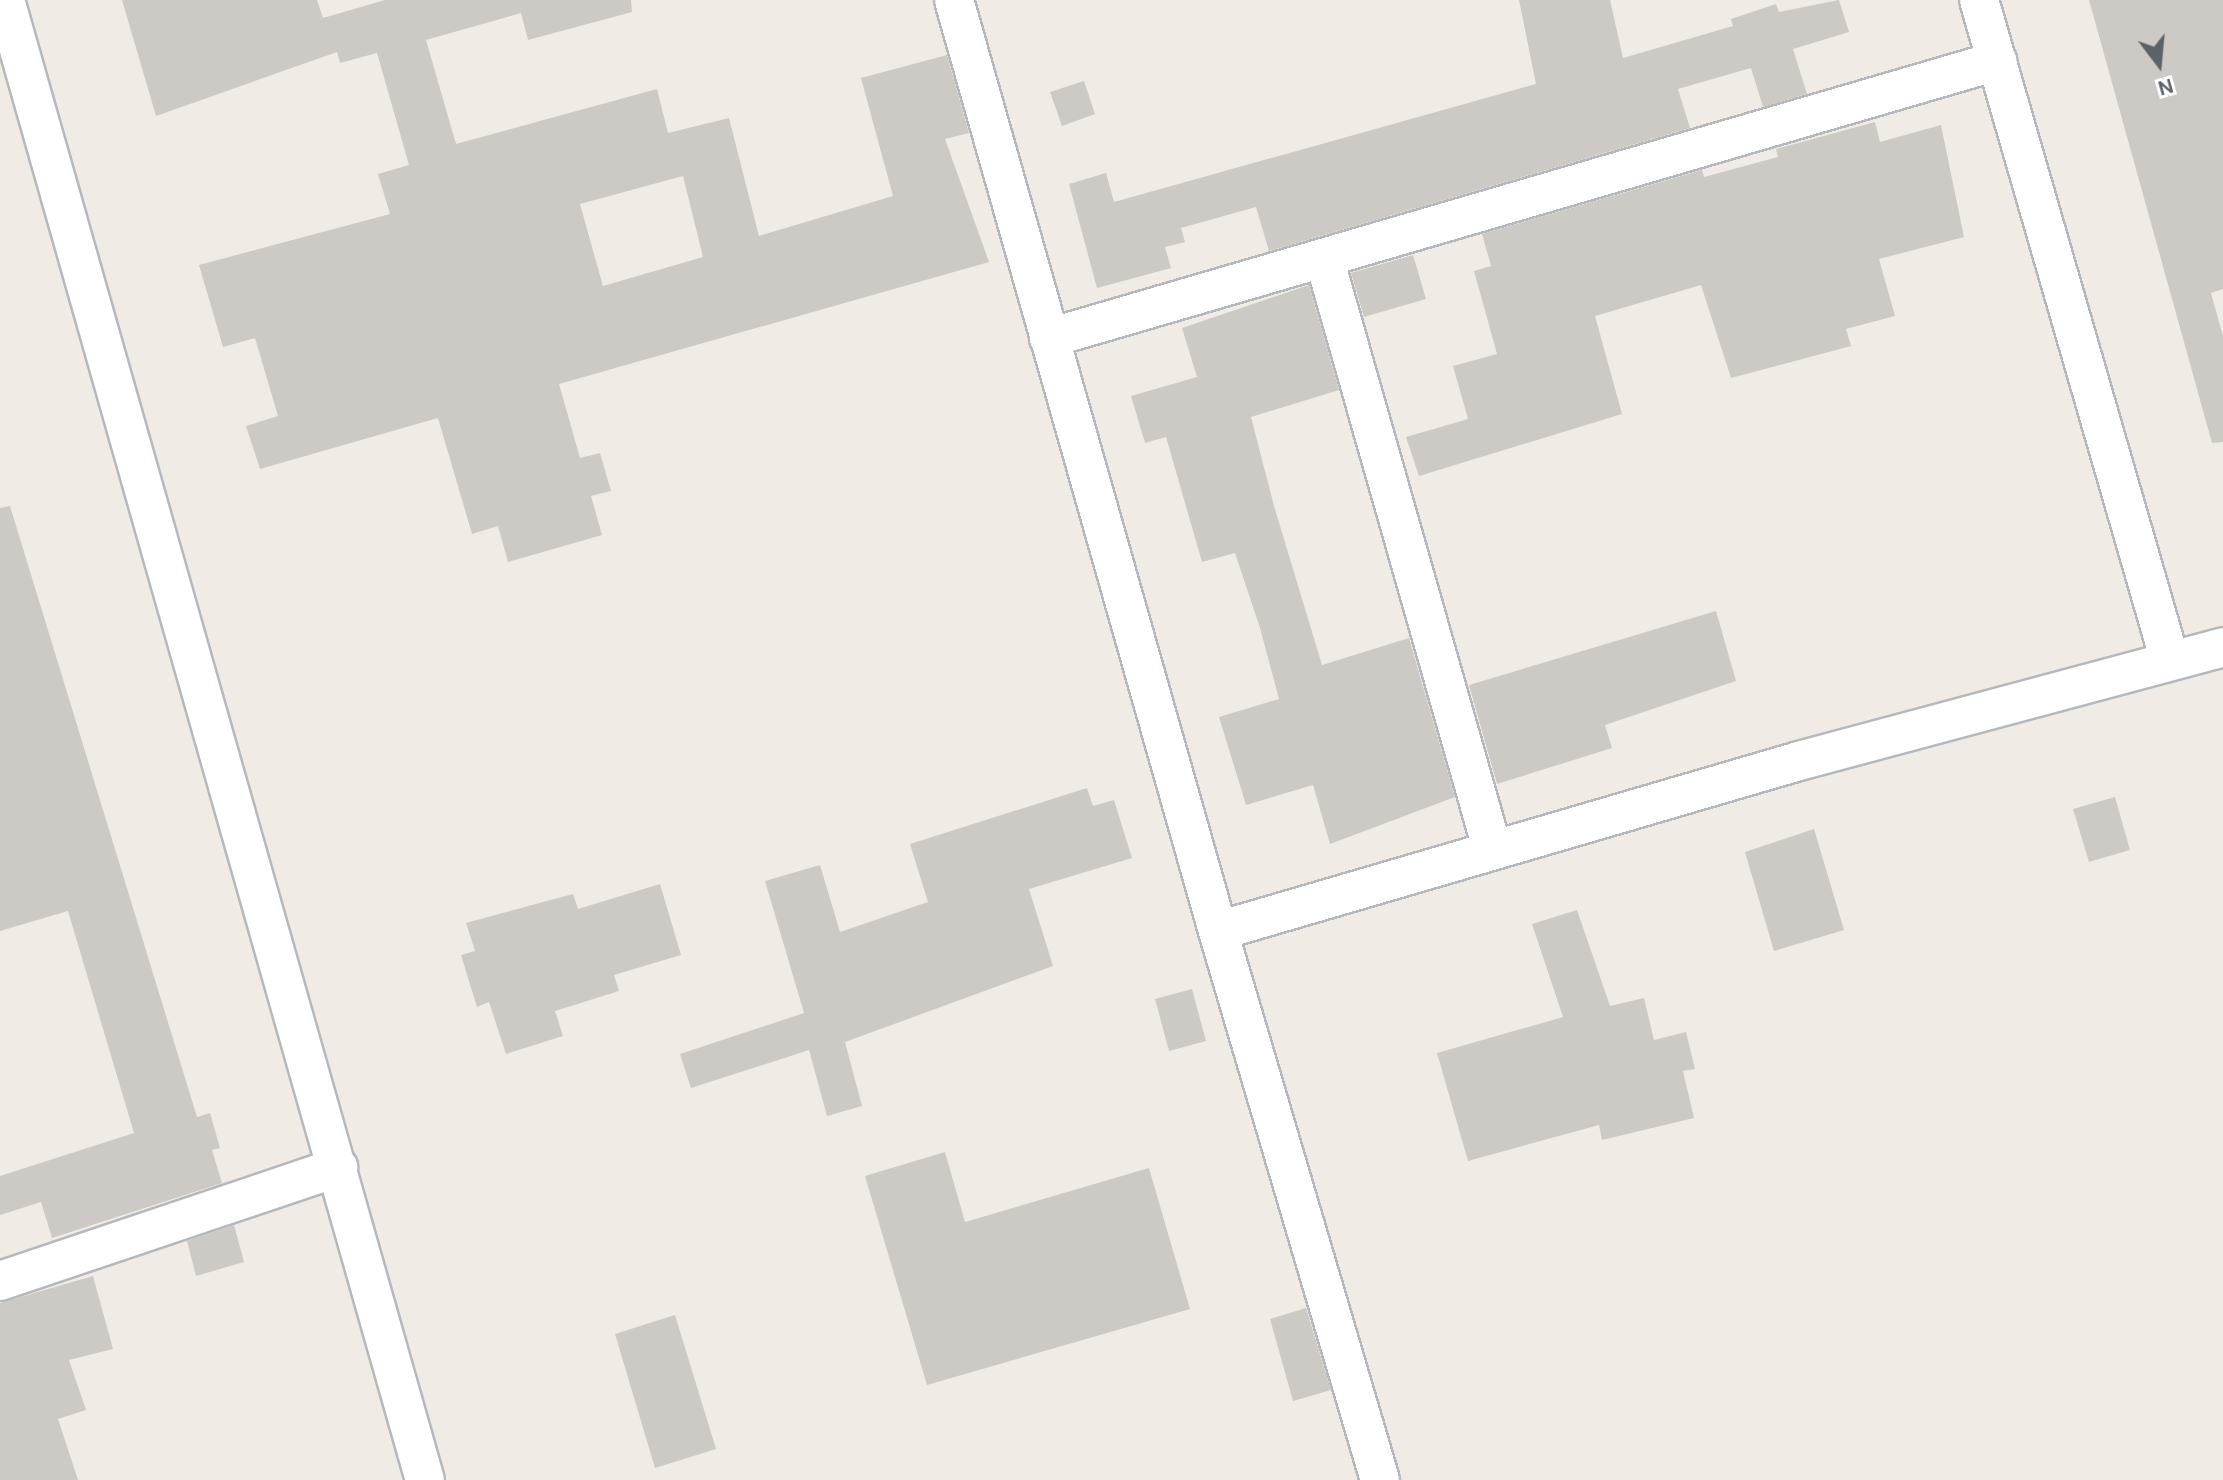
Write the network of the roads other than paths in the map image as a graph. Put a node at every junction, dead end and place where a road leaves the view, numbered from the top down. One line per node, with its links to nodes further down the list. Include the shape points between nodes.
1 (5, 0): 11 (street)
2 (954, 0): 6 (street)
3 (1979, 0): 4 (street)
4 (1997, 61): 5 (street); 8 (street)
5 (1324, 258): 6 (street); 9 (street)
6 (1049, 338): 10 (street)
7 (2223, 647): 8 (street)
8 (2170, 661): 9 (street)
9 (1492, 848): 10 (street)
10 (1218, 931): 14 (street)
11 (338, 1167): 12 (street); 13 (street)
12 (0, 1281)
13 (425, 1480)
14 (1380, 1480)

